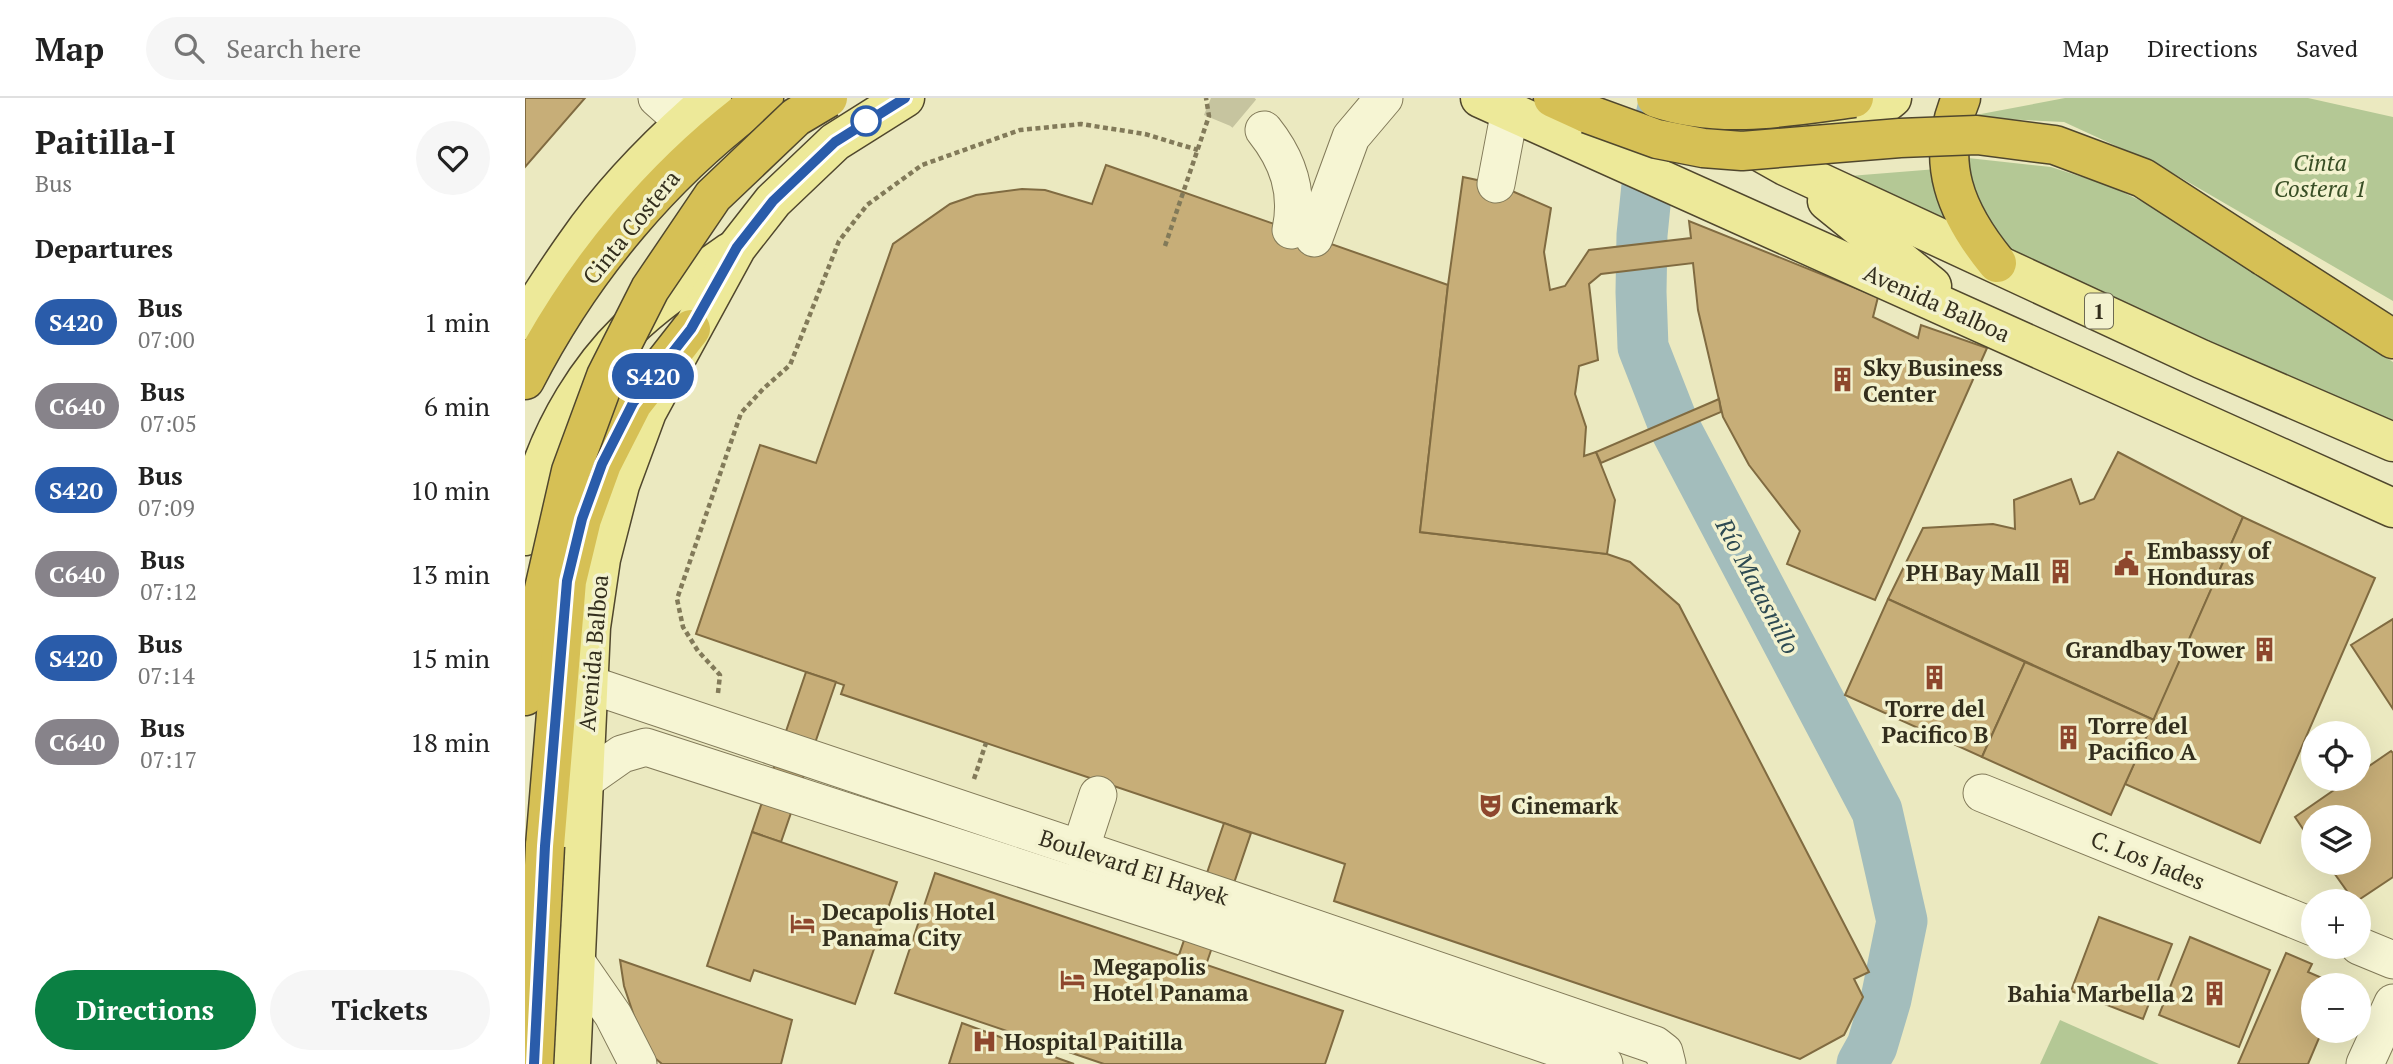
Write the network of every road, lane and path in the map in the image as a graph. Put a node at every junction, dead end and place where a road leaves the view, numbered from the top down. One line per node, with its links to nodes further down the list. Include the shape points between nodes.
1 (764, 98): 26 (highway, Cinta Costera, via 680,167 637,214 548,335)
2 (828, 98): 30 (highway, bridge, via 796,117 713,196 650,289 606,376 571,471)
3 (905, 98): 20 (main road, Avenida Balboa, via 835,142 773,201)
4 (1206, 98): 16 (path, via 1209,116)
5 (1384, 98): 15 (street, via 1351,137 1303,234 1290,174)
6 (1553, 98): 25 (highway, bridge, via 1657,139 1703,148 1742,151 1977,135 2055,145 2143,178)
7 (1656, 98): 9 (highway, bridge, via 1703,109 1740,111)
8 (1663, 98): 14 (main road, bridge)
9 (1854, 98)
10 (1892, 98): 14 (main road, via 1877,110 1854,116 1792,126)
11 (1961, 98): 21 (highway, via 1949,137 1951,178 1975,236)
12 (1495, 104): 18 (street); 22 (main road, Avenida Balboa)
13 (684, 106): 23 (main road, via 576,242)
14 (1717, 128): 17 (main road)
15 (1264, 130)
16 (1198, 149): 19 (path); 33 (path, via 1145,134 1081,124 1020,130 922,165 867,205 839,241 790,365 741,412 677,599 683,627 720,675)
17 (1785, 166): 21 (main road); 22 (main road)
18 (1496, 184)
19 (1165, 246)
20 (737, 247): 24 (main road, Avenida Balboa); 29 (main road, via 664,299 627,331 591,373 554,438 537,480)
21 (1997, 263): 27 (main road, 1, via 2200,359)
22 (1975, 321): 28 (main road, Avenida Balboa)
23 (527, 324)
24 (691, 329): 31 (main road, Avenida Balboa, via 647,412 620,485 601,559); 35 (highway, via 633,403 602,464 582,519 567,581)
25 (2393, 339)
26 (525, 380)
27 (2393, 442)
28 (2393, 508)
29 (525, 536)
30 (539, 611): 32 (highway); 39 (highway)
31 (588, 684): 35 (main road, Avenida Balboa); 40 (street, Boulevard El Hayek)
32 (525, 696)
33 (718, 698)
34 (986, 743): 36 (path)
35 (567, 778): 39 (highway); 44 (main road, Avenida Balboa); 50 (street, Boulevard El Hayek, via 646,747 1171,917)
36 (972, 784)
37 (1982, 793): 41 (street, C. Los Jades)
38 (1098, 795): 40 (street)
39 (545, 846): 47 (highway, bridge)
40 (1080, 850): 51 (street, Boulevard El Hayek, via 1655,1045 1664,1052)
41 (2301, 922)
42 (2371, 951): 43 (street)
43 (2393, 960)
44 (577, 963): 48 (main road, Avenida Balboa); 49 (street, via 613,1015)
45 (525, 1006): 48 (main road, via 559,1043)
46 (2390, 1021): 52 (street)
47 (534, 1064)
48 (570, 1064)
49 (638, 1064)
50 (1604, 1064)
51 (1667, 1064)
52 (2365, 1064)

